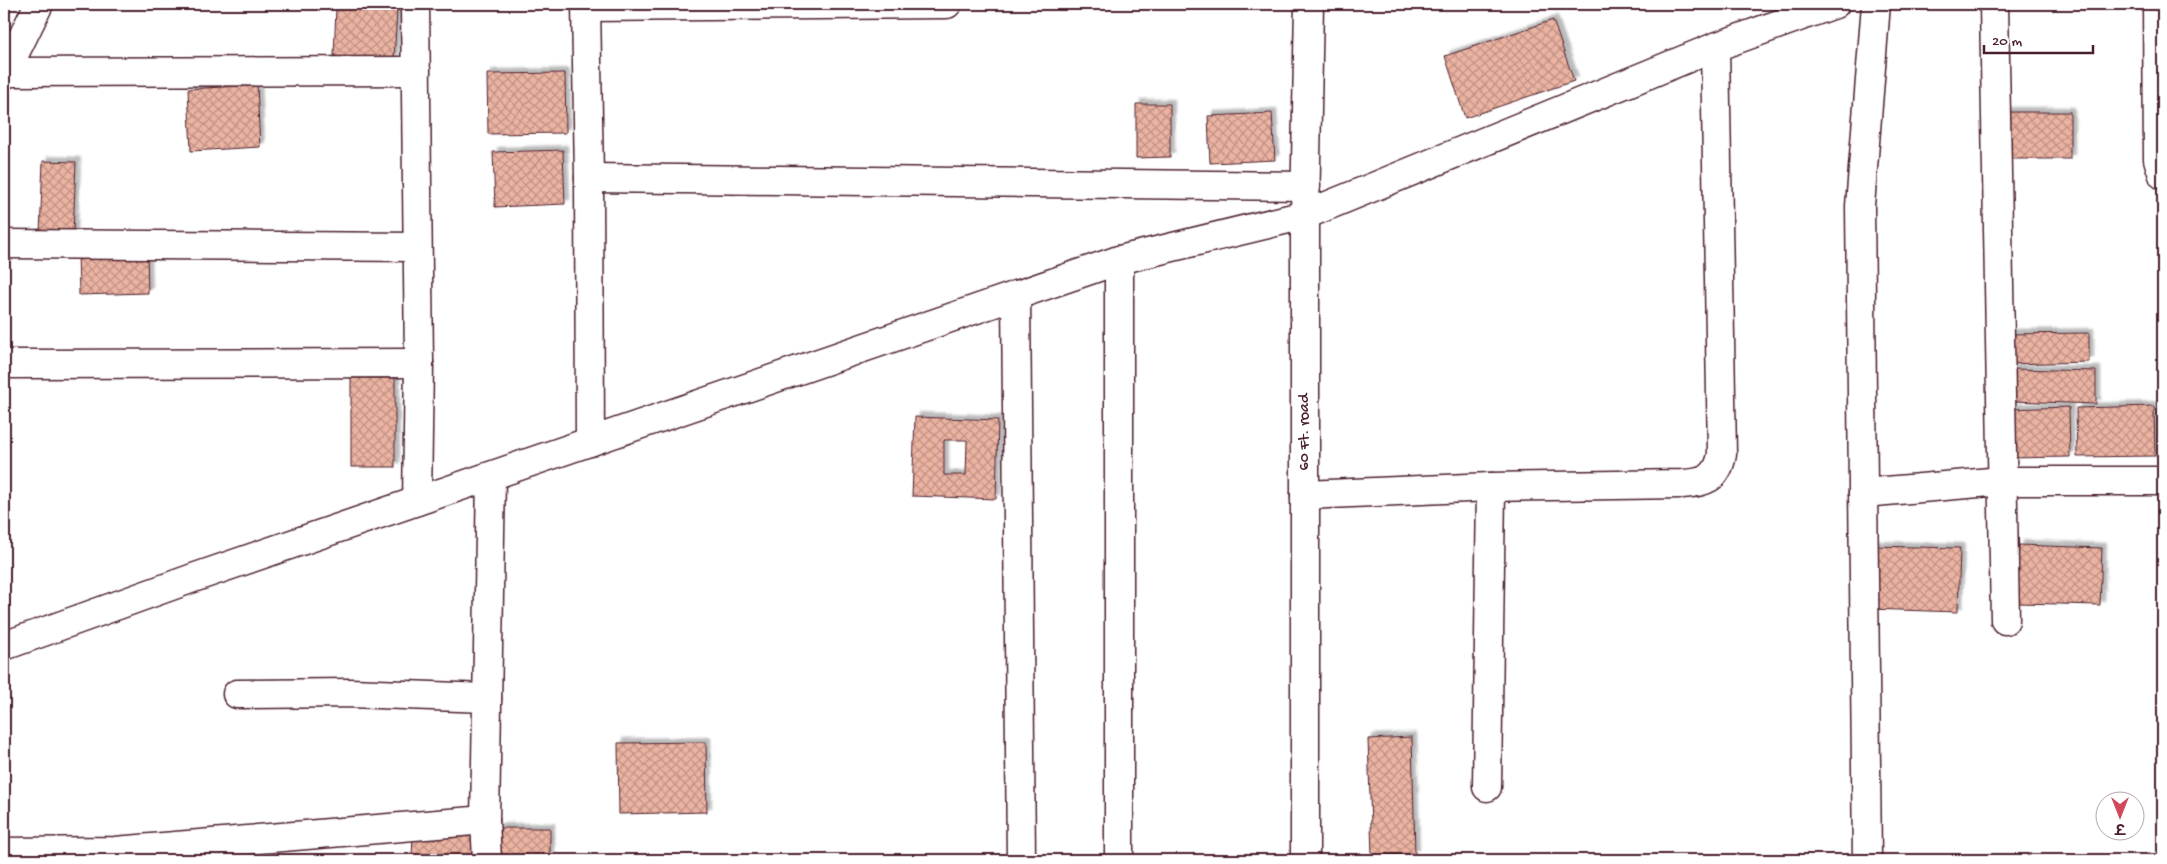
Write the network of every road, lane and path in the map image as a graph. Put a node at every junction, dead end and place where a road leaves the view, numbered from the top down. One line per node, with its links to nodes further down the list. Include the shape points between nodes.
1 (39, 4): 12 (street)
2 (415, 4): 11 (street)
3 (947, 4): 9 (street)
4 (1309, 4): 15 (street, 60 Ft. road)
5 (1835, 4): 10 (street)
6 (1876, 4): 28 (street, via 1860,206)
7 (1994, 4): 25 (street)
8 (2156, 4): 13 (street, via 2158,159)
9 (586, 5): 14 (street)
10 (1715, 46): 16 (street); 27 (street, via 1721,464 1714,475 1701,483)
11 (416, 71): 12 (street); 18 (street)
12 (4, 73)
13 (2163, 175)
14 (589, 178): 15 (street); 23 (street)
15 (1306, 186): 16 (street, 60 Ft. road)
16 (1305, 215): 19 (street); 29 (street, 60 Ft. road)
17 (4, 244): 18 (street)
18 (418, 247): 21 (street)
19 (1119, 260): 20 (street); 40 (street)
20 (1016, 295): 23 (street); 39 (street)
21 (419, 363): 22 (street); 30 (street)
22 (4, 364)
23 (590, 442): 24 (street)
24 (491, 477): 30 (street); 34 (street)
25 (2002, 481): 26 (street); 28 (street); 31 (street)
26 (2163, 481)
27 (1491, 487): 29 (street); 35 (street)
28 (1863, 493): 42 (street)
29 (1304, 495): 41 (street, 60 Ft. road)
30 (417, 501): 32 (street)
31 (2005, 620)
32 (4, 646)
33 (237, 694): 34 (street, via 350,693)
34 (487, 698): 36 (street)
35 (1487, 787)
36 (485, 820): 37 (street, via 115,851); 38 (street)
37 (4, 852)
38 (487, 860)
39 (1021, 860)
40 (1119, 860)
41 (1305, 860)
42 (1867, 860)

